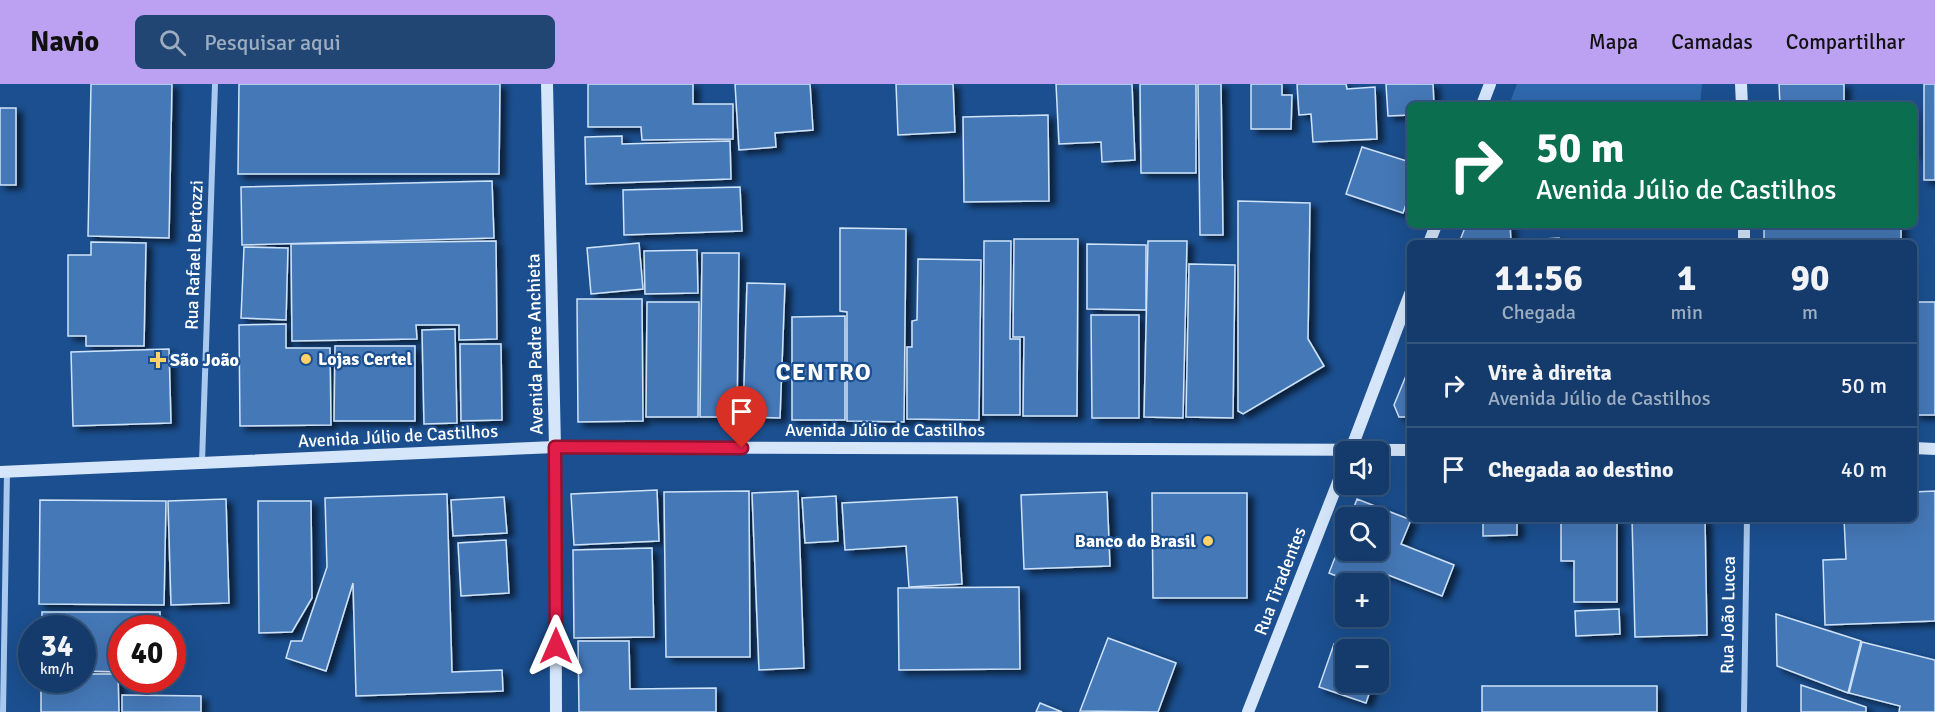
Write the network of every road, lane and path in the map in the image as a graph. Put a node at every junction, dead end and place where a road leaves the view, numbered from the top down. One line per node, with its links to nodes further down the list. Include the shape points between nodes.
1 (215, 84): 15 (street, Rua Rafael Bertozzi)
2 (547, 84): 9 (street, Avenida Padre Anchieta)
3 (1490, 84): 5 (street)
4 (1741, 84): 6 (street)
5 (1483, 102)
6 (1742, 102)
7 (1407, 302): 8 (street, Rua Tiradentes)
8 (1353, 441)
9 (555, 447): 14 (street, Avenida Júlio de Castilhos); 15 (street, Avenida Júlio de Castilhos); 20 (street, Avenida Padre Anchieta)
10 (1917, 448): 11 (street)
11 (1935, 449)
12 (1407, 450): 13 (street, Avenida Júlio de Castilhos)
13 (1389, 452)
14 (1335, 455)
15 (202, 462): 16 (street, Avenida Júlio de Castilhos)
16 (4, 472): 19 (street)
17 (1335, 488): 21 (street, Rua Tiradentes)
18 (1747, 522): 22 (street, Rua João Lucca)
19 (3, 712)
20 (556, 712)
21 (1248, 712)
22 (1744, 712)

